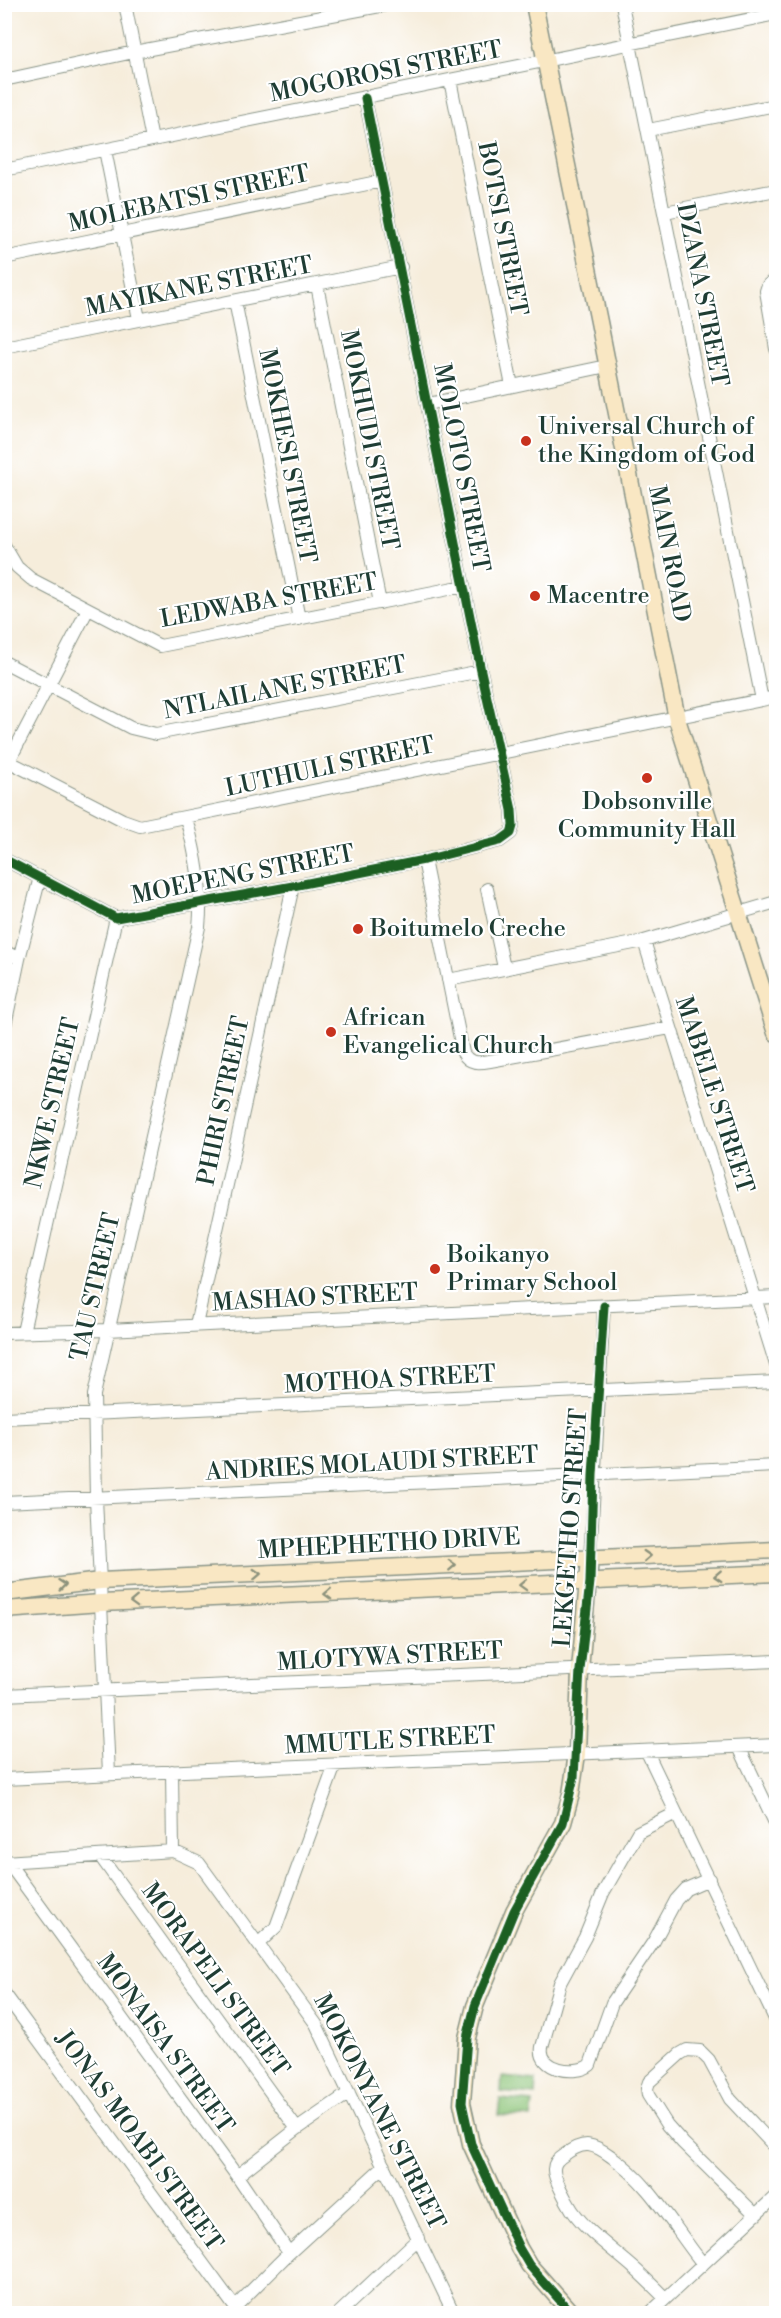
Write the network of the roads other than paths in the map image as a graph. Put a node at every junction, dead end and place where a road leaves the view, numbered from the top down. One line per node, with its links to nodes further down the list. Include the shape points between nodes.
1 (125, 4): 7 (street)
2 (391, 4): 7 (street)
3 (534, 4): 8 (street, MAIN ROAD)
4 (622, 4): 6 (street, DZANA STREET)
5 (777, 14): 6 (street, MOGOROSI STREET)
6 (630, 45): 8 (street, MOGOROSI STREET); 13 (street, DZANA STREET)
7 (134, 52): 9 (street); 14 (street)
8 (545, 61): 10 (street, MOGOROSI STREET); 29 (street, MAIN ROAD)
9 (4, 80)
10 (450, 80): 11 (street, MOGOROSI STREET); 30 (street, BOTSI STREET)
11 (365, 98): 14 (street, MOGOROSI STREET); 17 (street, MOLOTO STREET)
12 (777, 105): 13 (street)
13 (648, 130): 19 (street, DZANA STREET)
14 (152, 140): 15 (street, MOGOROSI STREET)
15 (105, 150): 16 (street, MOGOROSI STREET); 20 (street)
16 (4, 170)
17 (382, 181): 20 (street, MOLEBATSI STREET); 22 (street, MOLOTO STREET)
18 (777, 190): 19 (street)
19 (664, 212): 41 (street, DZANA STREET)
20 (121, 234): 21 (street, MOLEBATSI STREET); 26 (street)
21 (4, 258)
22 (401, 267): 24 (street, MAYIKANE STREET); 31 (street, MOLOTO STREET)
23 (777, 278): 28 (street, via 766,291)
24 (317, 285): 25 (street, MAYIKANE STREET); 34 (street, MOKHUDI STREET)
25 (235, 301): 26 (street, MAYIKANE STREET); 36 (street, MOKHESI STREET)
26 (139, 319): 27 (street, MAYIKANE STREET)
27 (4, 347)
28 (777, 349)
29 (608, 366): 30 (street); 42 (street, MAIN ROAD)
30 (512, 386): 31 (street)
31 (428, 404): 33 (street, MOLOTO STREET)
32 (4, 545): 35 (street, LEDWABA STREET, via 22,573)
33 (464, 586): 34 (street, LEDWABA STREET); 38 (street, MOLOTO STREET)
34 (380, 603): 36 (street, LEDWABA STREET)
35 (88, 609): 36 (street, LEDWABA STREET, via 160,645); 39 (street)
36 (298, 619)
37 (4, 662): 39 (street, NTLAILANE STREET)
38 (481, 671): 39 (street, NTLAILANE STREET, via 156,734 131,728); 43 (street, MOLOTO STREET)
39 (50, 685): 44 (street)
40 (777, 697): 41 (street, LUTHULI STREET)
41 (762, 700): 42 (street, LUTHULI STREET)
42 (677, 719): 43 (street, LUTHULI STREET); 54 (street, MAIN ROAD)
43 (499, 754): 45 (street, LUTHULI STREET); 46 (street, MOLOTO STREET, via 513,826)
44 (7, 760): 45 (street, LUTHULI STREET, via 132,824 151,825)
45 (186, 818): 53 (street, TAU STREET)
46 (500, 842): 48 (street, MOEPENG STREET)
47 (4, 859): 49 (street, MOEPENG STREET)
48 (424, 860): 50 (street, MOEPENG STREET); 60 (street)
49 (40, 877): 55 (street, MOEPENG STREET); 58 (street)
50 (293, 886): 53 (street, MOEPENG STREET); 67 (street, PHIRI STREET)
51 (487, 889): 59 (street)
52 (777, 902): 54 (street)
53 (201, 904): 55 (street, MOEPENG STREET); 68 (street, TAU STREET)
54 (738, 914): 56 (street); 63 (street, MAIN ROAD)
55 (116, 918): 69 (street, NKWE STREET)
56 (644, 941): 59 (street); 61 (street, MABELE STREET)
57 (4, 951): 58 (street)
58 (19, 959): 62 (street)
59 (504, 968): 60 (street)
60 (448, 980): 61 (street, via 463,1053 477,1063)
61 (670, 1028): 65 (street, MABELE STREET)
62 (4, 1030)
63 (777, 1033)
64 (777, 1297): 65 (street, MASHAO STREET)
65 (756, 1298): 66 (street, MASHAO STREET); 71 (street, MABELE STREET)
66 (604, 1306): 67 (street, MASHAO STREET); 73 (street, LEKGETHO STREET)
67 (196, 1325): 68 (street, MASHAO STREET)
68 (108, 1330): 69 (street, MASHAO STREET); 74 (street, TAU STREET)
69 (22, 1332): 70 (street, MASHAO STREET)
70 (4, 1333)
71 (777, 1365)
72 (777, 1382): 73 (street, MOTHOA STREET)
73 (600, 1391): 74 (street, MOTHOA STREET); 77 (street, LEKGETHO STREET)
74 (93, 1415): 75 (street, MOTHOA STREET); 78 (street, TAU STREET)
75 (4, 1418)
76 (777, 1466): 77 (street, ANDRIES MOLAUDI STREET)
77 (593, 1476): 78 (street, ANDRIES MOLAUDI STREET); 81 (street, LEKGETHO STREET)
78 (96, 1498): 79 (street, ANDRIES MOLAUDI STREET); 83 (street, TAU STREET)
79 (4, 1502)
80 (777, 1550): 81 (street, MPHEPHETHO DRIVE, one-way to 80)
81 (590, 1559): 83 (street, MPHEPHETHO DRIVE, one-way to 81); 84 (street, LEKGETHO STREET)
82 (777, 1573): 84 (street, MPHEPHETHO DRIVE, one-way to 84)
83 (100, 1581): 85 (street, MPHEPHETHO DRIVE, one-way to 83); 86 (street, TAU STREET)
84 (590, 1582): 86 (street, MPHEPHETHO DRIVE, one-way to 86); 89 (street, LEKGETHO STREET)
85 (4, 1593)
86 (101, 1603): 87 (street, MPHEPHETHO DRIVE); 90 (street, TAU STREET)
87 (4, 1610)
88 (777, 1660): 89 (street, MLOTYWA STREET)
89 (580, 1670): 90 (street, MLOTYWA STREET); 95 (street, LEKGETHO STREET)
90 (106, 1691): 91 (street, MLOTYWA STREET); 98 (street, TAU STREET)
91 (4, 1695)
92 (777, 1745): 93 (street, MMUTLE STREET)
93 (739, 1747): 94 (street, MMUTLE STREET); 101 (street)
94 (647, 1752): 95 (street, MMUTLE STREET); 100 (street)
95 (577, 1754): 96 (street, MMUTLE STREET); 123 (street, LEKGETHO STREET, via 563,1823 514,1911 475,2006 467,2038 462,2103 471,2144 519,2248)
96 (335, 1765): 97 (street, MMUTLE STREET); 106 (street, via 279,1921 274,1931)
97 (172, 1771): 98 (street, MMUTLE STREET); 102 (street)
98 (109, 1773): 99 (street, MMUTLE STREET)
99 (4, 1779)
100 (676, 1813): 105 (street); 105 (street, via 638,1832 603,1893 560,1983 542,2047 546,2063 558,2068 580,2069 590,2065 612,2004 676,1900 686,1889)
101 (777, 1825)
102 (173, 1851): 103 (street, MOKONYANE STREET); 106 (street, MOKONYANE STREET, via 199,1863)
103 (99, 1856): 104 (street, MOKONYANE STREET); 110 (street, MORAPELI STREET)
104 (6, 1862): 113 (street, MONAISA STREET)
105 (709, 1879): 108 (street)
106 (259, 1943): 109 (street, MOKONYANE STREET, via 312,2017)
107 (4, 1993): 120 (street, JONAS MOABI STREET)
108 (777, 2021)
109 (349, 2093): 110 (street); 112 (street, MOKONYANE STREET)
110 (297, 2129): 113 (street)
111 (777, 2148): 115 (street, via 727,2095 700,2051 684,2051 647,2085 648,2095 667,2125)
112 (384, 2166): 116 (street, MOKONYANE STREET); 117 (street)
113 (237, 2176): 117 (street, MONAISA STREET)
114 (777, 2196): 115 (street)
115 (756, 2215): 118 (street)
116 (419, 2238): 121 (street); 122 (street, MOKONYANE STREET)
117 (289, 2253): 120 (street)
118 (703, 2264): 119 (street); 119 (street, via 657,2200 612,2157 585,2144 561,2157 554,2173 573,2210)
119 (665, 2298): 124 (street)
120 (237, 2310)
121 (338, 2313)
122 (454, 2313)
123 (571, 2313)
124 (648, 2313)

